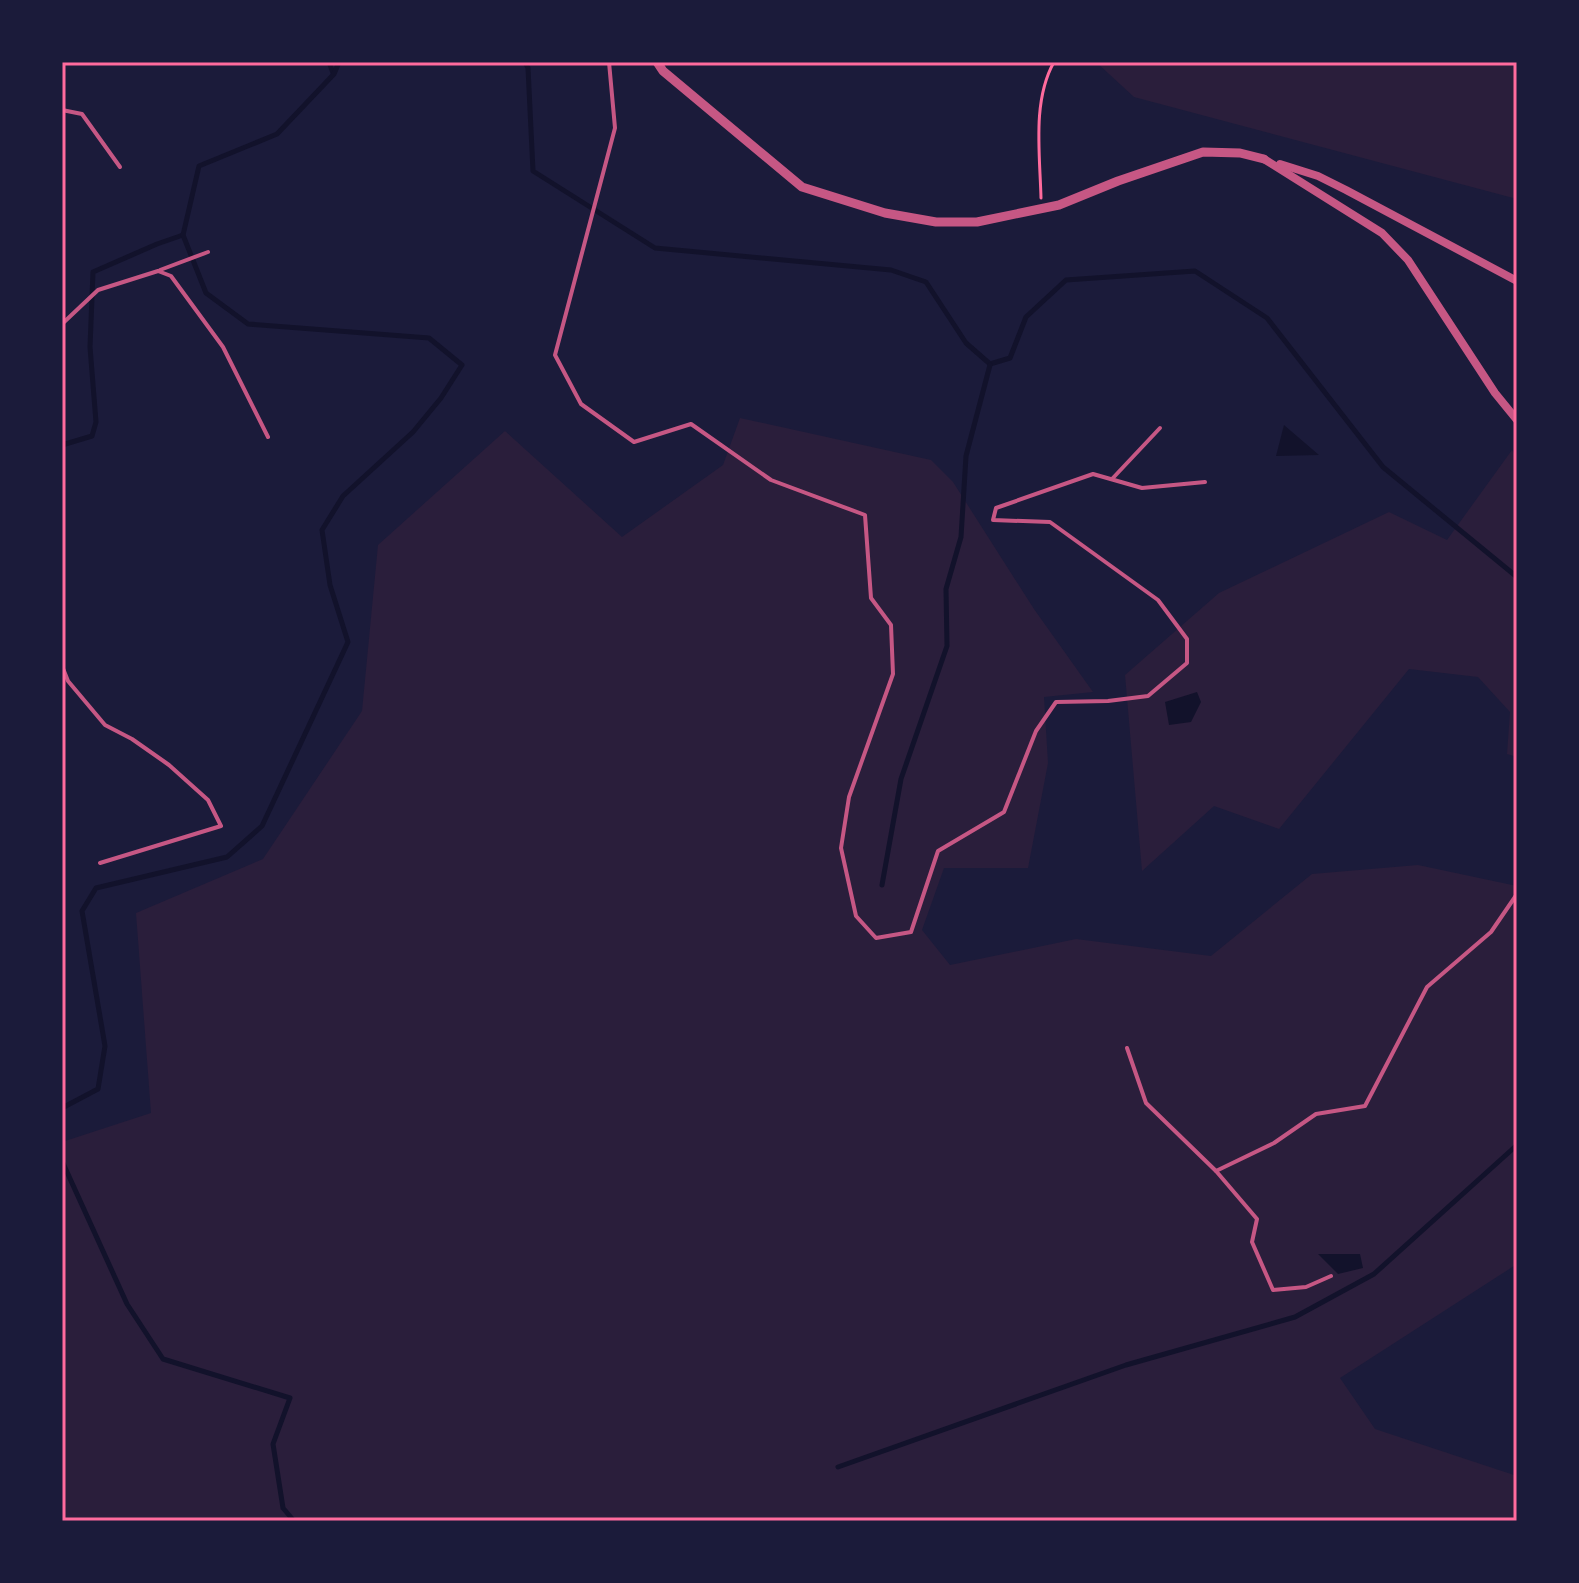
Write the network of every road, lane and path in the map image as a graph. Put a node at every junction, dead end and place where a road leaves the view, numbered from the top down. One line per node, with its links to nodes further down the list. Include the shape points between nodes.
1 (609, 62): 15 (lane, via 615,128 555,355 581,404 634,442 691,424 771,480 865,515 871,598 891,625 893,674 849,797 841,848 856,916 876,938 911,932 938,851 1004,812 1036,731 1056,702 1148,696 1187,663 1187,639 1158,600 1050,522 993,520 996,508 1093,474)
2 (657, 62): 7 (street, via 802,187 885,213 936,222 977,222)
3 (1054, 62): 7 (path, via 1046,75 1041,110)
4 (62, 110): 6 (lane, via 82,114)
5 (1264, 159): 7 (street, via 1203,152); 10 (street, via 1332,183); 12 (street, via 1382,233 1437,302)
6 (120, 167)
7 (1041, 210)
8 (208, 252): 9 (lane)
9 (158, 271): 11 (lane, via 98,290); 14 (lane, via 171,276 223,347)
10 (1517, 281)
11 (62, 324)
12 (1517, 420)
13 (1160, 428): 15 (lane)
14 (268, 437)
15 (1112, 479): 16 (lane, via 1142,488)
16 (1205, 482)
17 (62, 666): 18 (lane, via 105,725 169,765 208,800 221,826)
18 (100, 863)
19 (1517, 894): 21 (lane, via 1491,932 1427,987 1365,1106 1316,1114 1274,1143)
20 (1127, 1048): 21 (lane, via 1146,1103)
21 (1216, 1171): 22 (lane, via 1257,1219 1252,1242 1273,1290 1306,1287)
22 (1331, 1276)

